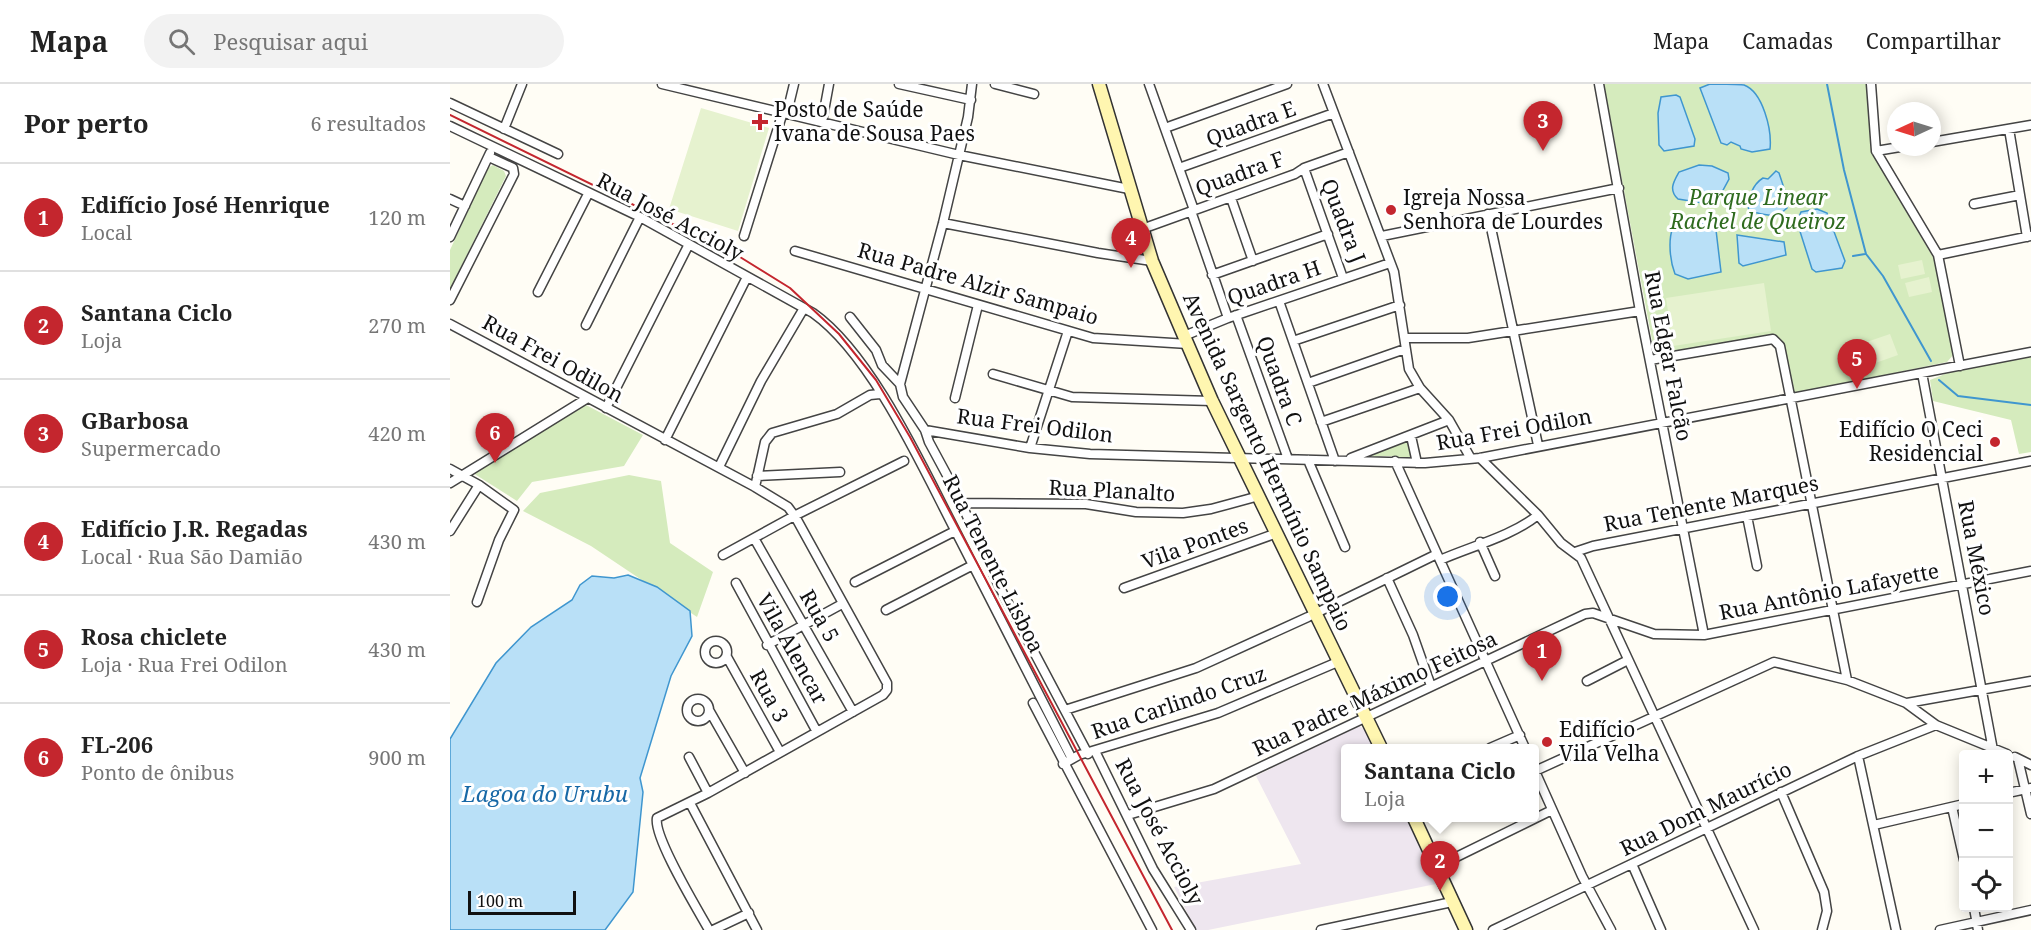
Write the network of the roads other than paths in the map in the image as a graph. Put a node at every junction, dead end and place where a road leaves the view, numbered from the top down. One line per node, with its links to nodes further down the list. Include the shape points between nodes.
1 (522, 84): 23 (street)
2 (662, 84): 17 (street)
3 (794, 84): 17 (street)
4 (829, 84): 19 (street)
5 (899, 84): 15 (street)
6 (972, 84): 15 (street)
7 (995, 84): 14 (street)
8 (1098, 84): 36 (main road, Avenida Sargento Hermínio Sampaio)
9 (1149, 84): 22 (street, Quadra C)
10 (1287, 84): 22 (street)
11 (1323, 84): 18 (street)
12 (1599, 84): 35 (street, Rua Edgar Falcão)
13 (1871, 84): 28 (street)
14 (1034, 94)
15 (971, 100): 31 (street)
16 (450, 103): 23 (street)
17 (785, 113): 19 (street); 49 (street)
18 (1334, 113): 29 (street); 33 (street, Quadra E)
19 (822, 122): 31 (street)
20 (2031, 125): 24 (street)
21 (450, 126): 26 (street, Rua José Accioly)
22 (1165, 128): 33 (street, Quadra C)
23 (504, 129): 30 (street)
24 (2009, 129): 25 (street); 38 (street)
25 (1941, 140)
26 (493, 147): 32 (street); 37 (street, Rua José Accioly)
27 (1887, 149): 28 (street)
28 (1876, 151): 55 (street)
29 (1349, 152): 34 (street, Quadra F); 50 (street)
30 (558, 154)
31 (959, 155): 36 (street); 46 (street)
32 (489, 157): 42 (street); 64 (street, via 513,168 514,174)
33 (1179, 168): 43 (street, Quadra C)
34 (1304, 168): 39 (street, Quadra F); 48 (street, Quadra J)
35 (1619, 188): 44 (street); 69 (street, Rua Edgar Falcão)
36 (1129, 189): 47 (main road, Avenida Sargento Hermínio Sampaio)
37 (588, 194): 45 (street, Rua José Accioly); 63 (street)
38 (2020, 195): 41 (street); 51 (street)
39 (1231, 198): 43 (street, Quadra F); 57 (street)
40 (450, 199): 42 (street)
41 (1974, 204)
42 (465, 206): 52 (street)
43 (1192, 211): 47 (street, Quadra F); 59 (street, Quadra C)
44 (1488, 214): 50 (street); 75 (street)
45 (640, 217): 53 (street, Rua José Accioly); 73 (street)
46 (943, 223): 56 (street); 62 (street)
47 (1142, 229): 56 (main road, Avenida Sargento Hermínio Sampaio)
48 (1328, 234): 57 (street, Quadra H); 60 (street, Quadra J)
49 (744, 236)
50 (1382, 236): 58 (street)
51 (2029, 236): 55 (street)
52 (450, 237)
53 (689, 244): 61 (street, Rua José Accioly); 94 (street)
54 (795, 251): 62 (street, Rua Padre Alzir Sampaio)
55 (1938, 255): 82 (street)
56 (1152, 261): 77 (main road, Avenida Sargento Hermínio Sampaio)
57 (1253, 261): 59 (street, Quadra H)
58 (1390, 263): 60 (street, Quadra J); 67 (street)
59 (1212, 275): 71 (street, Quadra C)
60 (1343, 278): 65 (street, Quadra H)
61 (746, 279): 68 (street, Rua José Accioly); 100 (street)
62 (924, 289): 66 (street, Rua Padre Alzir Sampaio); 86 (street)
63 (538, 292)
64 (450, 300)
65 (1279, 301): 71 (street, Quadra H); 78 (street)
66 (978, 305): 74 (street, Rua Padre Alzir Sampaio); 91 (street)
67 (1400, 305): 76 (street); 78 (street)
68 (804, 308): 88 (street, Rua José Accioly, via 832,329 866,369); 113 (street, via 761,381)
69 (1640, 311): 75 (street); 81 (street, Rua Edgar Falcão)
70 (850, 316): 86 (street, Rua José Accioly, via 876,350 882,365)
71 (1232, 316): 77 (street, Quadra H); 105 (street, Quadra C)
72 (450, 324): 92 (street, Rua Frei Odilon)
73 (586, 325)
74 (1068, 331): 77 (street, Rua Padre Alzir Sampaio, via 1093,338); 89 (street)
75 (1512, 332): 76 (street, via 1468,338); 101 (street)
76 (1405, 338): 79 (street)
77 (1186, 340): 93 (main road, Avenida Sargento Hermínio Sampaio)
78 (1293, 341): 85 (street)
79 (1405, 349): 85 (street); 87 (street, via 1409,369)
80 (2031, 352): 82 (street, Rua Frei Odilon)
81 (1650, 360): 90 (street, via 1773,339 1780,346); 96 (street, Rua Edgar Falcão)
82 (1960, 366): 83 (street, Rua Frei Odilon)
83 (1922, 373): 90 (street, Rua Frei Odilon); 118 (street, Rua México)
84 (993, 374): 89 (street)
85 (1308, 383): 97 (street)
86 (900, 384): 98 (street, Rua José Accioly, via 903,397)
87 (1420, 388): 95 (street); 97 (street)
88 (875, 391): 117 (street, via 837,414 772,433 765,442); 130 (street, Rua Tenente Lisboa, via 916,454)
89 (1048, 391): 93 (street, via 1072,397); 102 (street)
90 (1792, 397): 96 (street, Rua Frei Odilon); 124 (street)
91 (955, 398)
92 (586, 399): 94 (street, Rua Frei Odilon); 116 (street)
93 (1212, 401): 104 (main road, Avenida Sargento Hermínio Sampaio)
94 (606, 408): 100 (street, Rua Frei Odilon)
95 (1449, 420): 99 (street); 103 (street)
96 (1664, 422): 101 (street, Rua Frei Odilon); 128 (street, Rua Edgar Falcão)
97 (1321, 423): 109 (street)
98 (925, 430): 102 (street, Rua Frei Odilon); 123 (street, Rua José Accioly)
99 (1411, 436): 107 (street); 112 (street)
100 (665, 440): 113 (street, Rua Frei Odilon)
101 (1538, 445): 103 (street, Rua Frei Odilon)
102 (1030, 448): 104 (street, Rua Frei Odilon)
103 (1475, 458): 112 (street, Rua Frei Odilon); 125 (street)
104 (1241, 459): 105 (street, Rua Frei Odilon); 122 (main road, Avenida Sargento Hermínio Sampaio)
105 (1287, 459): 106 (street, Rua Frei Odilon)
106 (1308, 460): 109 (street, Rua Frei Odilon); 134 (street)
107 (1345, 460): 109 (street, Rua Frei Odilon); 110 (street, Rua Frei Odilon)
108 (904, 461): 126 (street)
109 (1335, 461)
110 (1395, 461): 112 (street, Rua Frei Odilon); 137 (street)
111 (2031, 461): 118 (street, Rua Tenente Marques)
112 (1417, 463)
113 (719, 468): 121 (street, Rua Frei Odilon)
114 (450, 469): 116 (street)
115 (840, 472): 117 (street)
116 (462, 475): 119 (street); 120 (street)
117 (757, 476): 121 (street)
118 (1942, 478): 124 (street, Rua Tenente Marques); 145 (street, Rua México)
119 (450, 483)
120 (479, 485): 129 (street); 147 (street, via 514,510)
121 (755, 487): 126 (street, Rua Frei Odilon, via 788,507)
122 (1259, 496): 123 (street, Rua Planalto, via 1183,513 1136,512 1086,504); 131 (main road, Avenida Sargento Hermínio Sampaio)
123 (961, 503): 168 (street, Rua José Accioly, via 999,586)
124 (1812, 503): 127 (street, Rua Tenente Marques); 149 (street)
125 (1538, 515): 133 (street, via 1515,531); 135 (street, via 1561,543)
126 (794, 516): 132 (street); 148 (street, Rua Frei Odilon)
127 (1747, 516): 128 (street, Rua Tenente Marques); 139 (street)
128 (1682, 528): 135 (street, Rua Tenente Marques); 154 (street, Rua Edgar Falcão)
129 (450, 531)
130 (955, 531): 138 (street, Rua Tenente Lisboa); 143 (street)
131 (1277, 533): 146 (street, Vila Pontes); 151 (main road, Avenida Sargento Hermínio Sampaio)
132 (754, 538): 136 (street); 153 (street, Rua 5)
133 (1480, 542): 137 (street); 141 (street)
134 (1345, 547)
135 (1575, 552): 152 (street)
136 (723, 555)
137 (1438, 557): 142 (street); 159 (street)
138 (973, 565): 150 (street); 184 (street, Rua Tenente Lisboa)
139 (1757, 566)
140 (2031, 571): 145 (street, Rua Antônio Lafayette)
141 (1495, 576)
142 (1387, 578): 151 (street); 163 (street)
143 (855, 582)
144 (736, 583): 155 (street, Vila Alencar)
145 (1963, 584): 149 (street, Rua Antônio Lafayette); 164 (street, Rua México)
146 (1124, 588)
147 (477, 602)
148 (842, 604): 153 (street); 169 (street, Rua Frei Odilon, via 887,683 883,695)
149 (1833, 609): 154 (street, Rua Antônio Lafayette); 160 (street)
150 (886, 610)
151 (1317, 613): 158 (main road, Avenida Sargento Hermínio Sampaio); 168 (street, via 1188,670)
152 (1610, 620): 154 (street, Rua Padre Máximo Feitosa, via 1654,634); 157 (street); 159 (street, Rua Padre Máximo Feitosa, via 1585,614)
153 (804, 626): 155 (street); 169 (street, Rua 5)
154 (1704, 634)
155 (767, 645): 173 (street, Vila Alencar)
156 (727, 657): 179 (street, Rua 3)
157 (1628, 660): 161 (street); 170 (street)
158 (1340, 662): 171 (main road, Avenida Sargento Hermínio Sampaio); 180 (street, Rua Carlindo Cruz, via 1218,713)
159 (1486, 662): 163 (street, Rua Padre Máximo Feitosa); 174 (street)
160 (1847, 680): 166 (street); 170 (street, via 1781,662 1768,664)
161 (1587, 681)
162 (2031, 681): 164 (street)
163 (1431, 686): 171 (street, Rua Padre Máximo Feitosa)
164 (1983, 690): 166 (street); 178 (street, Rua México)
165 (1032, 703): 186 (street)
166 (1906, 703): 172 (street)
167 (709, 710): 189 (street)
168 (1065, 710): 180 (street, Rua José Accioly)
169 (854, 712): 173 (street, Rua Frei Odilon)
170 (1656, 716): 188 (street); 205 (street)
171 (1367, 718): 175 (main road, Avenida Sargento Hermínio Sampaio); 200 (street, Rua Padre Máximo Feitosa, via 1214,789)
172 (1936, 725): 178 (street); 181 (street, Rua Dom Maurício)
173 (817, 732): 179 (street, Rua Frei Odilon)
174 (1520, 735): 176 (street); 177 (street)
175 (1379, 744)
176 (1499, 744)
177 (1524, 744)
178 (1993, 750)
179 (780, 752): 189 (street, Rua Frei Odilon)
180 (1092, 752): 184 (street, Rua Carlindo Cruz); 200 (street, Rua José Accioly)
181 (1858, 756): 192 (street, Rua Dom Maurício); 204 (street)
182 (2013, 757): 185 (street)
183 (689, 758): 194 (street)
184 (1072, 759): 186 (street, Rua Carlindo Cruz)
185 (2018, 759): 187 (street); 191 (street)
186 (1063, 764): 217 (street)
187 (2031, 765)
188 (1539, 768)
189 (745, 772): 194 (street, Rua Frei Odilon)
190 (1539, 779): 198 (street)
191 (2028, 788): 193 (street); 199 (street)
192 (1781, 792): 205 (street, Rua Dom Maurício); 225 (street, via 1824,892 1827,911)
193 (2013, 792)
194 (708, 794): 195 (street, Rua Frei Odilon)
195 (690, 802): 212 (street); 214 (street, Rua Frei Odilon, via 657,818 656,825)
196 (1959, 805): 197 (street)
197 (1952, 807): 204 (street); 206 (street)
198 (1552, 810): 201 (street); 209 (street)
199 (2031, 814)
200 (1128, 815): 218 (street, Rua José Accioly, via 1153,869)
201 (1539, 816)
202 (1416, 822): 208 (main road)
203 (1528, 822): 208 (street)
204 (1874, 825): 226 (street)
205 (1708, 827): 207 (street, Rua Dom Maurício); 224 (street)
206 (1964, 858)
207 (1632, 864): 209 (street, Rua Dom Maurício); 223 (street)
208 (1436, 867): 210 (main road)
209 (1588, 885): 221 (street, Rua Dom Maurício); 222 (street)
210 (1452, 902): 219 (street); 220 (main road)
211 (2031, 910): 213 (street)
212 (749, 913): 215 (street); 216 (street)
213 (1977, 926): 227 (street)
214 (709, 930)
215 (713, 930)
216 (757, 930)
217 (1152, 930)
218 (1191, 930)
219 (1321, 930)
220 (1466, 930)
221 (1493, 930)
222 (1611, 930)
223 (1661, 930)
224 (1754, 930)
225 (1822, 930)
226 (1896, 930)
227 (1940, 930)

